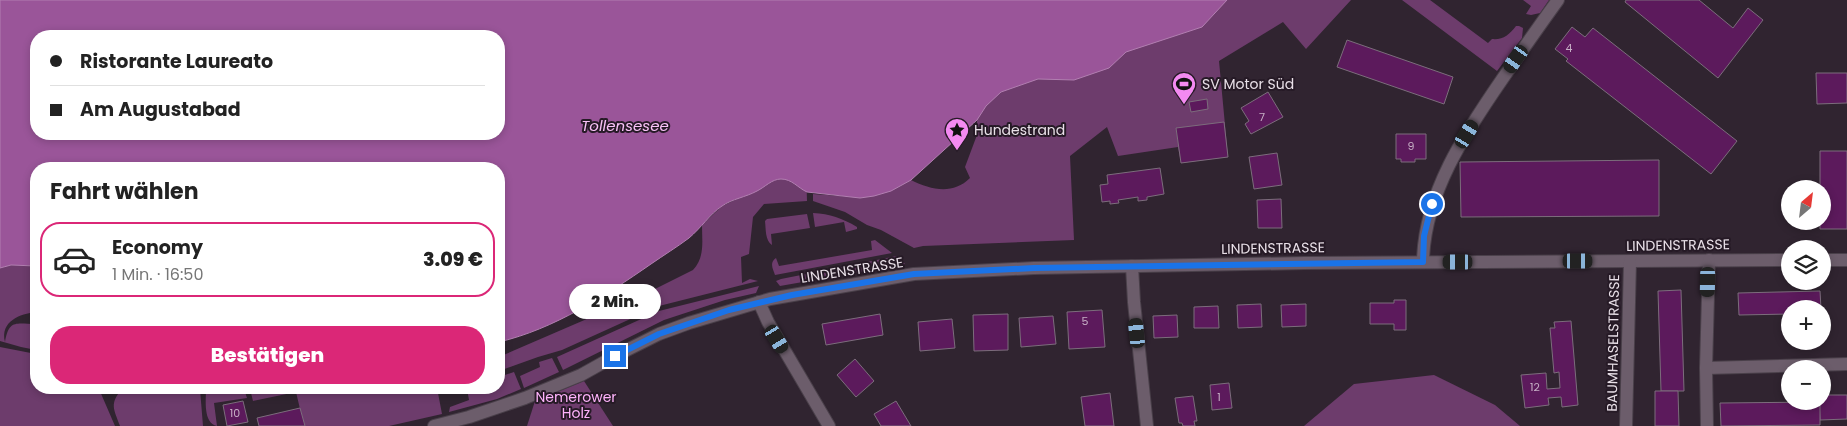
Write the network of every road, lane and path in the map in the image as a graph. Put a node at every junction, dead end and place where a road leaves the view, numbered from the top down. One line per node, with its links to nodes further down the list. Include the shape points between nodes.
1 (1558, 0): 7 (street, via 1485,103 1459,148 1432,204 1424,236)
2 (1709, 260): 3 (street, LINDENSTRASSE); 6 (street, LINDENSTRASSE); 11 (street)
3 (1781, 260)
4 (1831, 260): 5 (street)
5 (1847, 260)
6 (1630, 261): 7 (street, LINDENSTRASSE); 15 (street, BAUMHASELSTRASSE)
7 (1423, 262): 8 (street, LINDENSTRASSE)
8 (1132, 266): 9 (street, LINDENSTRASSE, via 930,273); 14 (street)
9 (759, 302): 12 (street, LINDENSTRASSE, via 659,334 581,375 525,398); 13 (street)
10 (1847, 364): 11 (street)
11 (1706, 368): 16 (street)
12 (434, 426)
13 (829, 426)
14 (1147, 426)
15 (1626, 426)
16 (1707, 426)

